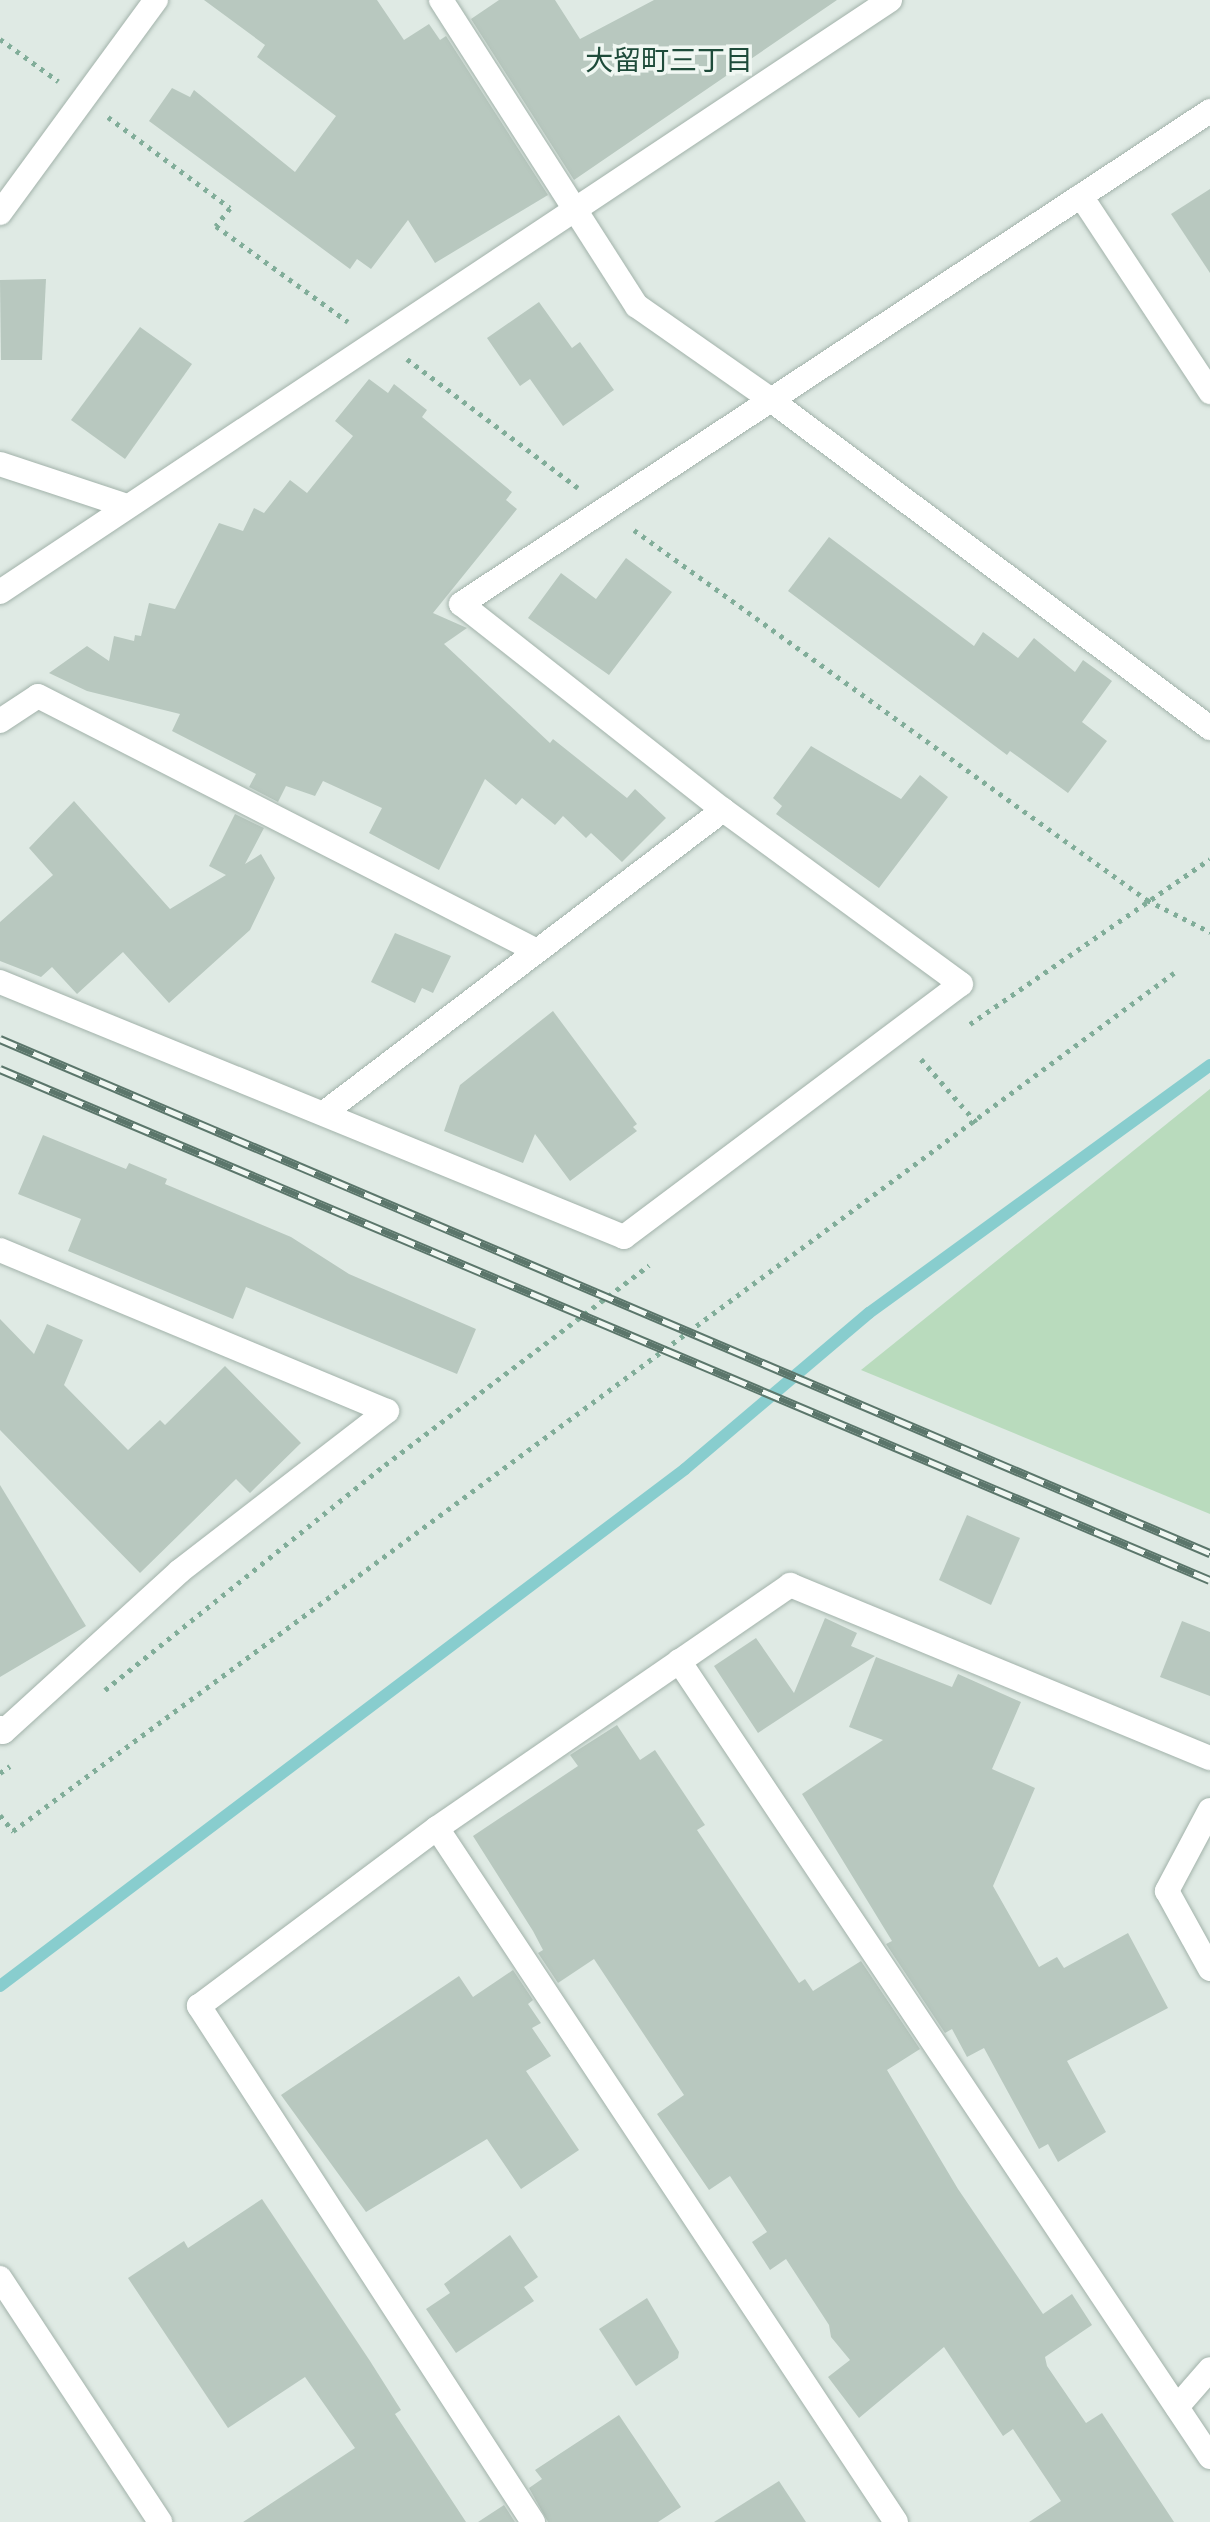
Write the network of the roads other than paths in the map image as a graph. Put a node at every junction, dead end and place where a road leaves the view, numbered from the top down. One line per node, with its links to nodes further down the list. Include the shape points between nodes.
1 (156, 0): 7 (street)
2 (890, 0): 6 (street)
3 (447, 2): 6 (street)
4 (1210, 111): 5 (street)
5 (1081, 196): 8 (street); 9 (street)
6 (573, 208): 9 (street, via 637,306); 11 (street)
7 (0, 213)
8 (1210, 392)
9 (771, 400): 14 (street); 15 (street, via 461,604)
10 (0, 464): 11 (street)
11 (127, 506): 12 (street)
12 (0, 592)
13 (0, 721): 16 (street, via 38,696)
14 (1210, 728)
15 (723, 810): 16 (street); 18 (street, via 961,984 624,1237)
16 (537, 951): 18 (street)
17 (0, 982): 18 (street)
18 (324, 1113)
19 (0, 1250): 21 (street, via 387,1411 180,1571 3,1732)
20 (679, 1661): 22 (street, via 790,1585); 24 (street); 28 (street)
21 (0, 1728)
22 (1210, 1758)
23 (1210, 1810): 25 (street, via 1167,1891)
24 (437, 1828): 31 (street, via 199,2006); 32 (street)
25 (1210, 1969)
26 (0, 2278): 30 (street)
27 (1210, 2369): 28 (street)
28 (1177, 2407): 29 (street)
29 (1210, 2457)
30 (160, 2522)
31 (533, 2522)
32 (896, 2522)

